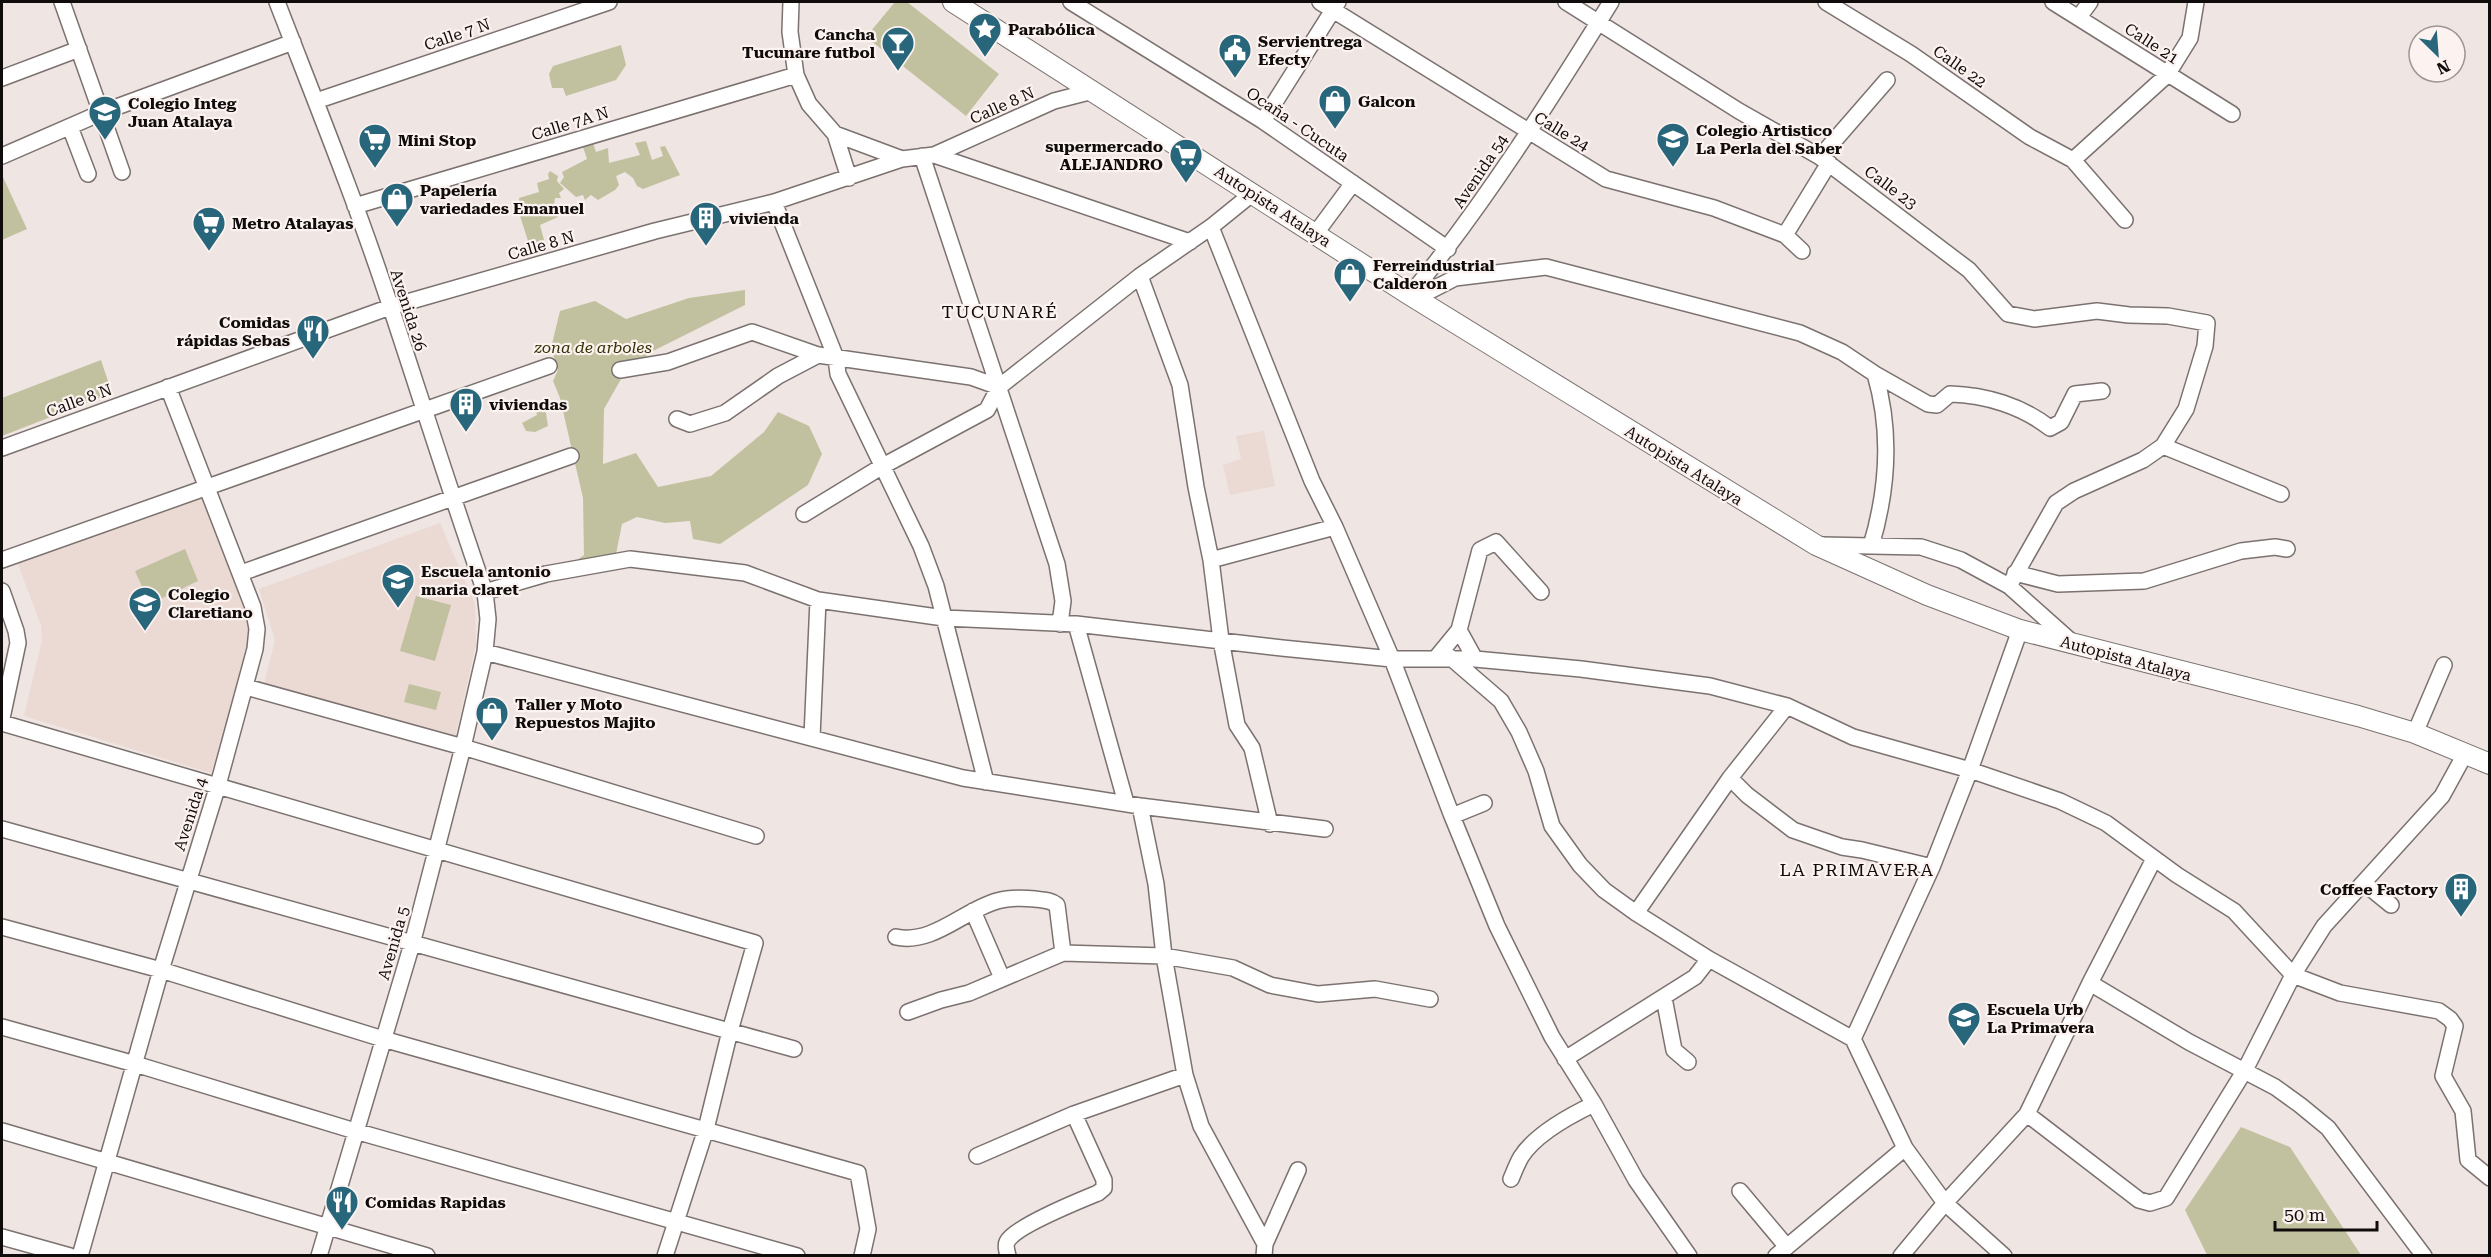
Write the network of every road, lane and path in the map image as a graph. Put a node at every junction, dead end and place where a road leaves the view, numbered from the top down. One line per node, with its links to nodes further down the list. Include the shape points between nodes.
1 (62, 2): 18 (street)
2 (277, 2): 17 (street, Avenida 26)
3 (609, 2): 24 (street, Calle 7 N)
4 (791, 2): 19 (street, via 790,32)
5 (953, 2): 23 (main road, Autopista Atalaya)
6 (1071, 2): 14 (street, Ocaña - Cucuta)
7 (1566, 2): 16 (street, Calle 23)
8 (1611, 2): 16 (street, Avenida 54)
9 (1826, 2): 35 (street, Calle 22, via 1911,54 2030,137)
10 (2053, 2): 15 (street, Calle 21)
11 (2090, 2): 15 (street)
12 (2196, 2): 20 (street, via 2190,38)
13 (1331, 4): 27 (street); 29 (street, Calle 24)
14 (1087, 6): 27 (street, Ocaña - Cucuta)
15 (2079, 17): 20 (street, Calle 21)
16 (1598, 22): 29 (street, Avenida 54); 34 (street, Calle 23)
17 (293, 42): 24 (street, Avenida 26); 25 (street)
18 (79, 49): 21 (street); 25 (street)
19 (796, 75): 30 (street, via 809,104); 42 (street, Calle 7A N)
20 (2167, 75): 26 (street, Calle 21); 35 (street)
21 (2, 78)
22 (1887, 80): 34 (street)
23 (1093, 91): 31 (street, Calle 8 N, via 1054,101); 40 (main road, Autopista Atalaya)
24 (316, 101): 42 (street, Avenida 26)
25 (103, 112): 28 (street); 36 (street)
26 (2232, 114)
27 (1263, 121): 39 (street, Ocaña - Cucuta)
28 (70, 127): 32 (street); 37 (street)
29 (1528, 131): 46 (street, Calle 24, via 1606,179 1714,208); 48 (street, Avenida 54)
30 (835, 134): 33 (street); 38 (street)
31 (928, 155): 33 (street, Calle 8 N); 47 (street); 59 (street)
32 (2, 156)
33 (902, 159): 38 (street, Calle 8 N)
34 (1825, 160): 46 (street); 63 (street, Calle 23, via 1969,270 2008,314 2034,319 2097,311 2207,323 2205,346 2186,408)
35 (2073, 160): 43 (street)
36 (122, 172)
37 (88, 174)
38 (849, 178): 41 (street, Calle 8 N)
39 (1353, 183): 45 (street, Ocaña - Cucuta); 48 (street, Ocaña - Cucuta)
40 (1253, 193): 44 (street); 45 (main road, Autopista Atalaya)
41 (774, 202): 52 (street, Calle 8 N, via 655,231); 54 (street)
42 (354, 206): 52 (street, Avenida 26)
43 (2125, 220)
44 (1211, 227): 47 (street); 71 (street, via 1285,416)
45 (1317, 233): 51 (main road, Autopista Atalaya)
46 (1785, 235): 49 (street, Calle 24)
47 (1190, 242): 50 (street)
48 (1448, 249): 51 (street, Avenida 54)
49 (1802, 251)
50 (1140, 276): 59 (street); 76 (street, via 1180,385)
51 (1413, 297): 57 (street, via 1455,278 1546,267 1800,333 1842,352); 72 (main road, Autopista Atalaya)
52 (390, 307): 58 (street, Calle 8 N); 61 (street, Avenida 26)
53 (818, 354): 54 (street); 56 (street, via 752,332 668,362); 62 (street, via 725,413 690,424)
54 (836, 358): 59 (street, via 971,377); 66 (street, via 838,374)
55 (549, 366): 61 (street)
56 (620, 370)
57 (1875, 374): 60 (street, via 1928,404 1937,405 1950,394 1962,394 2016,406 2050,428 2061,422 2075,394); 73 (street, via 1883,400 1886,474)
58 (168, 387): 64 (street, Calle 8 N); 67 (street, Avenida 4)
59 (999, 387): 66 (street, via 987,410); 84 (street, via 1057,564)
60 (2102, 391)
61 (422, 409): 67 (street); 69 (street, Avenida 26)
62 (677, 419)
63 (2163, 446): 68 (street); 78 (street, via 2056,503)
64 (2, 448)
65 (571, 456): 69 (street)
66 (881, 467): 70 (street); 83 (street, via 921,546)
67 (206, 486): 75 (street); 77 (street, Avenida 4)
68 (2281, 494)
69 (452, 498): 77 (street); 80 (street, Avenida 26)
70 (804, 514)
71 (1335, 527): 76 (street); 93 (street)
72 (1816, 545): 73 (street); 86 (main road, Autopista Atalaya, via 1927,595)
73 (1871, 546): 78 (street, via 1922,547)
74 (2287, 549): 78 (street, via 2241,551 2144,581 2058,584)
75 (2, 560)
76 (1211, 560): 88 (street)
77 (241, 573): 95 (street, Avenida 4, via 256,629)
78 (2012, 579): 89 (street)
79 (2, 591): 97 (street, via 18,643)
80 (485, 592): 82 (street, via 546,574 630,559 745,573); 87 (street, Avenida 26)
81 (1541, 592): 85 (street, via 1496,542 1488,544 1480,550)
82 (818, 600): 83 (street); 100 (street)
83 (944, 618): 84 (street); 106 (street)
84 (1068, 624): 88 (street); 109 (street)
85 (1459, 630): 91 (street); 92 (street)
86 (2020, 630): 89 (main road, Autopista Atalaya); 104 (street)
87 (486, 636): 90 (street, Avenida 5)
88 (1221, 640): 93 (street); 111 (street, via 1237,725 1252,748)
89 (2075, 645): 99 (main road, Autopista Atalaya)
90 (484, 652): 100 (street); 101 (street, Avenida 5)
91 (1443, 657): 92 (street); 93 (street); 122 (street, via 1501,701 1536,771 1552,826 1574,858 1604,890)
92 (1475, 658): 96 (street, via 1710,686)
93 (1392, 659): 110 (street)
94 (2444, 665): 99 (street)
95 (246, 687): 101 (street); 107 (street, Avenida 4)
96 (1787, 706): 104 (street, via 1853,737); 105 (street)
97 (2, 718)
98 (2, 723): 107 (street)
99 (2415, 733): 102 (main road, Autopista Atalaya)
100 (812, 737): 106 (street)
101 (463, 747): 114 (street); 115 (street, Avenida 5)
102 (2465, 754): 103 (main road, Autopista Atalaya); 119 (street, via 2442,796)
103 (2490, 765)
104 (1970, 770): 116 (street, via 2060,801 2106,823); 117 (street)
105 (1730, 778): 117 (street, via 1792,830 1842,847); 122 (street)
106 (986, 782): 109 (street)
107 (218, 785): 115 (street); 118 (street, Avenida 4)
108 (1484, 803): 110 (street)
109 (1133, 804): 111 (street); 127 (street, via 1156,884)
110 (1452, 816): 141 (street, via 1497,926)
111 (1270, 824): 112 (street)
112 (1325, 829)
113 (2, 830): 118 (street)
114 (756, 836)
115 (438, 850): 125 (street, Avenida 5); 137 (street, via 755,943)
116 (2154, 859): 130 (street, via 2234,911); 132 (street)
117 (1932, 867): 139 (street)
118 (188, 880): 125 (street); 129 (street, Avenida 4)
119 (2364, 883): 120 (street); 130 (street, via 2325,926)
120 (2391, 905)
121 (974, 912): 124 (street, via 925,934); 126 (street, via 998,901 1052,901 1057,905); 131 (street)
122 (1636, 913): 128 (street)
123 (2, 927): 129 (street)
124 (896, 937)
125 (412, 944): 137 (street); 138 (street, Avenida 5)
126 (1063, 953): 127 (street); 131 (street)
127 (1164, 956): 134 (street, via 1233,968 1270,985 1318,994 1375,989); 145 (street)
128 (1709, 959): 133 (street, via 1695,977); 139 (street)
129 (161, 970): 138 (street); 143 (street, Avenida 4)
130 (2293, 975): 144 (street); 156 (street, via 2340,993 2439,1011 2450,1019 2455,1026 2443,1076 2463,1111 2469,1160)
131 (1002, 978): 135 (street)
132 (2090, 983): 144 (street); 148 (street)
133 (1664, 998): 141 (street); 142 (street, via 1674,1050)
134 (1430, 999)
135 (908, 1012)
136 (2, 1028): 143 (street)
137 (730, 1031): 140 (street); 149 (street)
138 (383, 1039): 149 (street); 151 (street, Avenida 5)
139 (1853, 1039): 152 (street)
140 (794, 1049)
141 (1565, 1059): 146 (street)
142 (1688, 1062)
143 (135, 1064): 151 (street); 154 (street, Avenida 4)
144 (2245, 1070): 148 (street, via 2166,1198 2150,1203 2139,1200); 176 (street, via 2328,1128)
145 (1185, 1075): 147 (street); 163 (street, via 1201,1126)
146 (1594, 1104): 157 (street, via 1568,1116 1536,1142 1522,1156); 173 (street, via 1636,1180)
147 (1074, 1114): 153 (street); 172 (street, via 1104,1180 1104,1188 1011,1237 1006,1245)
148 (2027, 1114): 159 (street)
149 (706, 1129): 160 (street); 171 (street, via 858,1173 868,1229)
150 (2, 1131): 154 (street)
151 (355, 1131): 160 (street); 161 (street, Avenida 5)
152 (1905, 1148): 159 (street); 164 (street)
153 (977, 1156)
154 (107, 1161): 161 (street); 166 (street, Avenida 4)
155 (1298, 1170): 163 (street)
156 (2490, 1178)
157 (1511, 1179)
158 (1740, 1191): 164 (street)
159 (1945, 1203): 174 (street); 175 (street)
160 (676, 1220): 169 (street); 170 (street)
161 (327, 1227): 167 (street, Avenida 5); 168 (street)
162 (2, 1237): 165 (street)
163 (1265, 1250)
164 (1782, 1251)
165 (70, 1256)
166 (80, 1256)
167 (319, 1256)
168 (427, 1256)
169 (665, 1256)
170 (797, 1256)
171 (862, 1256)
172 (1008, 1256)
173 (1689, 1256)
174 (1901, 1256)
175 (2004, 1256)
176 (2424, 1256)

